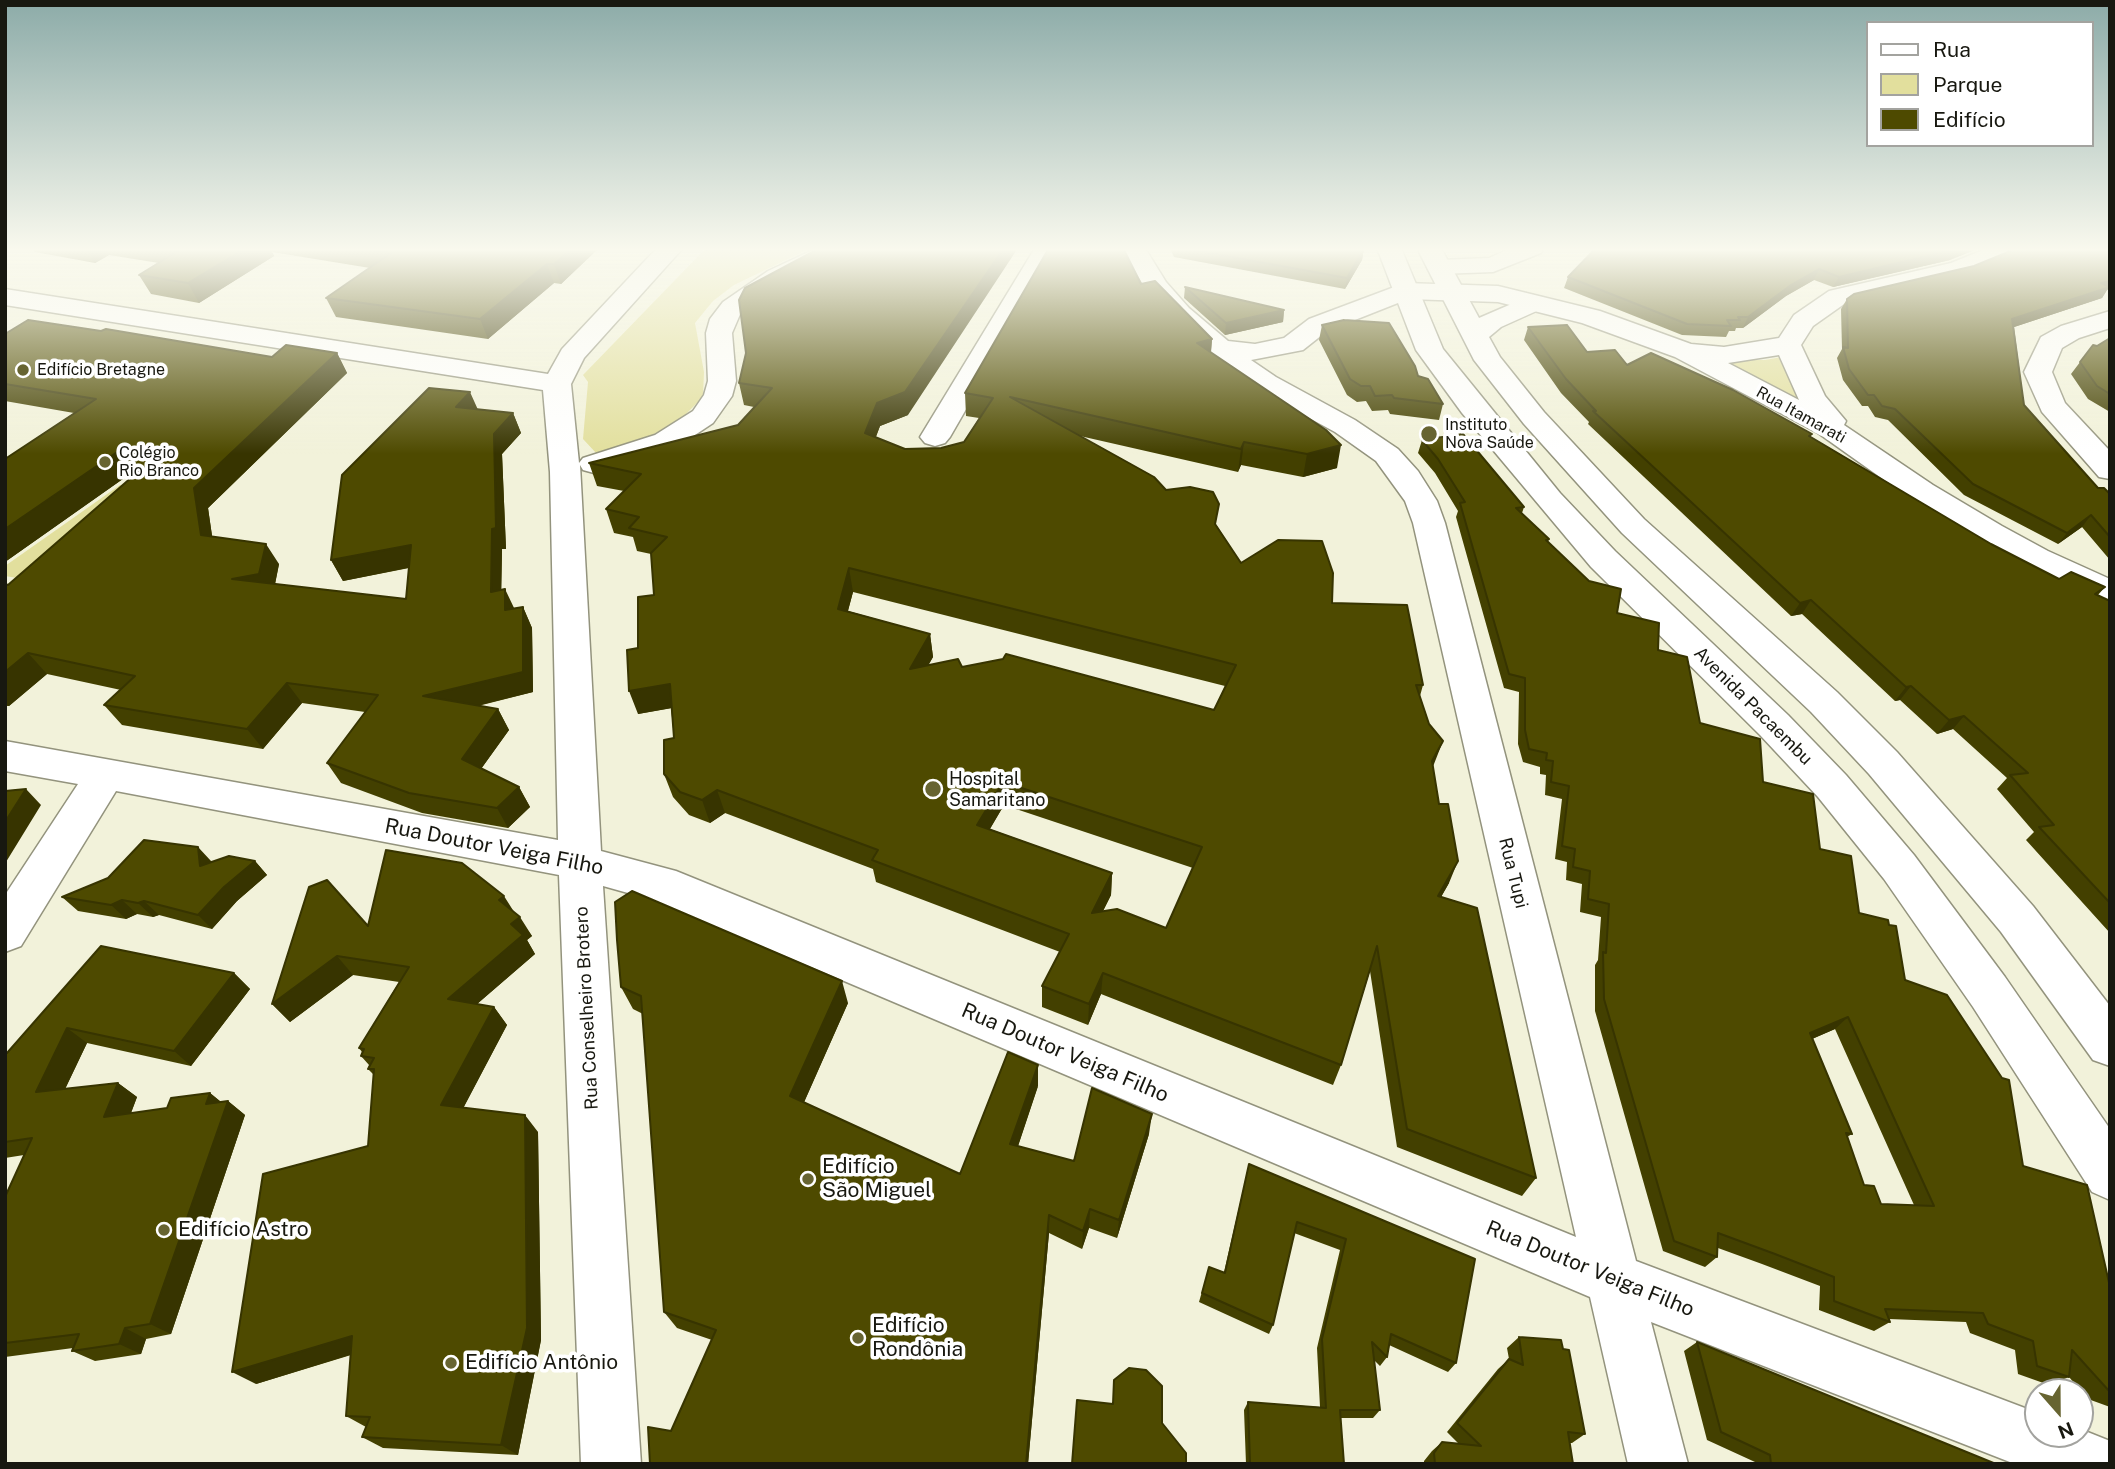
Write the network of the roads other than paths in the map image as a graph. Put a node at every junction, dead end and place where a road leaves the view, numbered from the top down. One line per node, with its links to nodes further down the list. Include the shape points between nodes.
1 (113, 317): 20 (street)
2 (608, 317): 20 (street, via 572,355)
3 (624, 317): 20 (street, Rua Conselheiro Brotero, via 567,376)
4 (724, 317): 24 (street, via 719,333 722,381 718,396 696,422 666,441)
5 (1006, 317): 22 (street)
6 (1183, 317): 17 (street, Rua Tupi)
7 (1345, 317): 15 (street, via 1318,325)
8 (1416, 317): 31 (street, Avenida Pacaembu, via 1430,350 1549,500 1603,559 1774,725 1899,867)
9 (1464, 317): 14 (street)
10 (1502, 317): 14 (street)
11 (1589, 317): 18 (street, Rua Itamarati)
12 (1809, 317): 16 (street)
13 (2110, 319): 23 (street, via 2070,332 2051,344 2038,372 2052,405)
14 (1474, 336): 30 (street, via 1488,360 1584,476 1883,763 2017,919)
15 (1293, 344): 17 (street, via 1255,352); 19 (street, via 1286,364)
16 (1788, 345): 18 (street, via 1724,355); 21 (street, via 1812,398 1831,421)
17 (1219, 348): 19 (street, Rua Tupi)
18 (1685, 351): 21 (street, Rua Itamarati)
19 (1290, 396): 32 (street, Rua Tupi, via 1387,456 1407,478 1429,523)
20 (561, 398): 24 (street, Rua Conselheiro Brotero)
21 (1828, 427): 25 (street, Rua Itamarati, via 1922,492 2036,559)
22 (935, 437)
23 (2110, 470)
24 (565, 472): 28 (street, Rua Conselheiro Brotero)
25 (2103, 589)
26 (5, 756): 27 (street, Rua Doutor Veiga Filho)
27 (106, 774): 28 (street, Rua Doutor Veiga Filho); 29 (street)
28 (580, 862): 32 (street, Rua Doutor Veiga Filho, via 661,884); 33 (street, Rua Conselheiro Brotero)
29 (5, 933)
30 (2110, 1044)
31 (2110, 1174)
32 (1616, 1281): 34 (street, Rua Tupi); 35 (street, Rua Doutor Veiga Filho)
33 (611, 1464)
34 (1658, 1464)
35 (2093, 1464)

